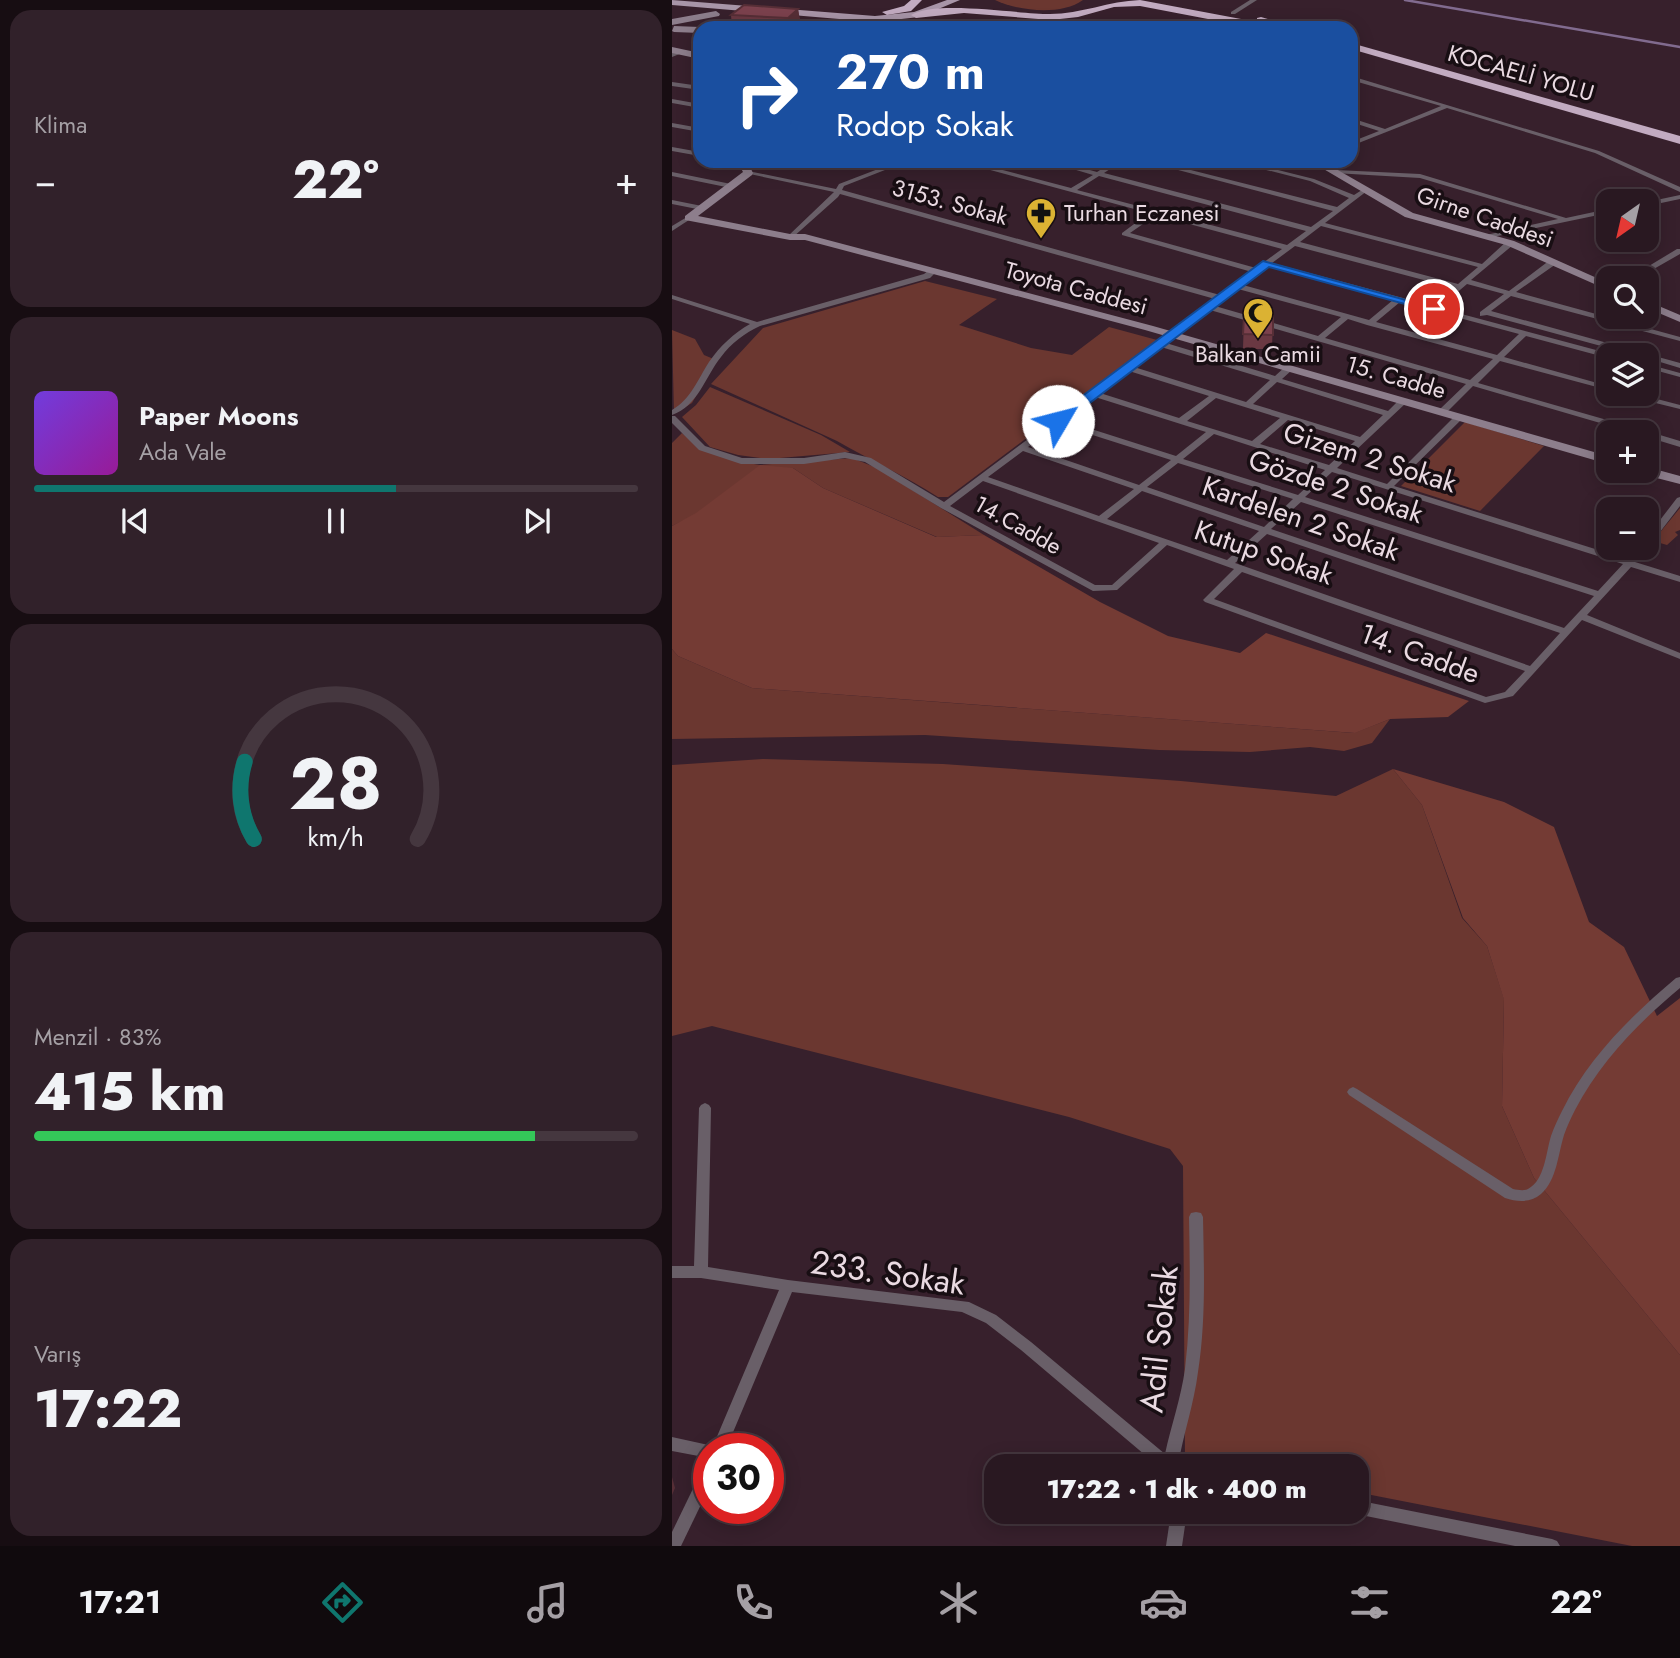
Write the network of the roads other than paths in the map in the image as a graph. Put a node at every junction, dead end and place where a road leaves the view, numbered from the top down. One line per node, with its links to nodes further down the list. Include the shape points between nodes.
1 (703, 0): 14 (main road)
2 (917, 0): 14 (highway, via 907,9)
3 (938, 0): 14 (main road)
4 (955, 0): 17 (main road)
5 (986, 0): 6 (highway, via 1006,9 1045,12 1063,10)
6 (1081, 0)
7 (1150, 0): 19 (highway)
8 (1172, 0): 12 (highway)
9 (1179, 0): 12 (highway)
10 (1254, 0): 15 (street)
11 (672, 2): 13 (main road)
12 (1200, 6): 15 (highway)
13 (781, 11): 16 (main road); 17 (main road, via 875,19)
14 (887, 12)
15 (1233, 13): 20 (highway)
16 (716, 14): 21 (street)
17 (916, 15): 18 (highway, via 964,10 1051,17 1140,3)
18 (1235, 21)
19 (1242, 21)
20 (1266, 21)
21 (672, 22)
22 (672, 29): 23 (street)
23 (693, 30)
24 (1358, 46): 38 (highway)
25 (1358, 46): 39 (highway, KOCAELİ YOLU)
26 (674, 53): 27 (street)
27 (693, 56)
28 (1358, 80): 33 (street)
29 (672, 84): 30 (street)
30 (693, 87)
31 (672, 101): 32 (street)
32 (693, 105)
33 (1447, 106): 37 (street); 57 (street, via 1597,152)
34 (1358, 123): 37 (street)
35 (672, 125): 36 (street)
36 (693, 129)
37 (1385, 131): 40 (street)
38 (1680, 133)
39 (1680, 140)
40 (1358, 141)
41 (672, 149): 42 (street)
42 (693, 153)
43 (745, 168): 52 (street)
44 (886, 168): 58 (street, via 841,185)
45 (986, 168): 59 (street)
46 (1075, 168): 54 (street)
47 (1108, 168): 54 (street)
48 (1174, 168): 66 (street)
49 (1263, 168): 61 (street, via 1312,180)
50 (1328, 168): 51 (street, Girne Caddesi)
51 (1336, 172): 56 (street, Girne Caddesi); 70 (street, via 1420,176)
52 (748, 173): 55 (street); 58 (street, 3153. Sokak)
53 (672, 174): 55 (street)
54 (1098, 174): 59 (street); 73 (street)
55 (731, 186): 65 (street)
56 (1365, 190): 61 (street, 14.Cadde); 74 (street, Girne Caddesi, via 1409,215)
57 (1680, 190)
58 (838, 191): 75 (street); 90 (street, 3153. Sokak)
59 (1071, 191): 67 (street)
60 (1680, 197): 63 (street)
61 (1354, 198): 66 (street, 14.Cadde)
62 (672, 202): 65 (street)
63 (1661, 202): 64 (street)
64 (1680, 204)
65 (702, 208): 69 (street)
66 (1339, 210): 71 (street, 14.Cadde)
67 (1154, 213): 77 (street); 83 (street, via 1124,234)
68 (1596, 213): 70 (street)
69 (689, 218): 72 (street); 75 (street, Toyota Caddesi)
70 (1564, 219): 74 (street)
71 (1321, 224): 73 (street, 14.Cadde); 81 (street)
72 (672, 229)
73 (1312, 230): 77 (street, 14.Cadde)
74 (1488, 236): 76 (street, Girne Caddesi)
75 (790, 237): 84 (street, Toyota Caddesi)
76 (1510, 243): 79 (street, Girne Caddesi); 81 (street)
77 (1291, 246): 80 (street, 14.Cadde); 86 (street)
78 (1680, 251): 82 (street)
79 (1553, 262): 85 (street, Girne Caddesi); 88 (street)
80 (1267, 264): 83 (street, 14.Cadde); 91 (street)
81 (1483, 266): 86 (street)
82 (1654, 266)
83 (1258, 271): 87 (street, 14.Cadde)
84 (929, 274): 101 (street); 104 (street, Toyota Caddesi, via 1146,334)
85 (1596, 282)
86 (1462, 284): 88 (street); 93 (street)
87 (1237, 286): 90 (street, 14.Cadde); 96 (street)
88 (1511, 294): 94 (street); 97 (street)
89 (672, 296): 101 (street)
90 (1221, 298): 92 (street, 14.Cadde)
91 (1399, 299): 93 (street); 100 (street)
92 (1209, 307): 104 (street, 14.Cadde); 105 (street)
93 (1434, 309): 99 (street)
94 (1486, 312): 99 (street); 107 (street)
95 (1659, 314): 98 (street)
96 (1347, 316): 100 (street); 105 (street)
97 (1596, 316)
98 (1680, 319)
99 (1477, 320): 103 (street)
100 (1370, 323): 110 (street)
101 (757, 324): 128 (street, via 727,344 688,405)
102 (1643, 329): 106 (street)
103 (1525, 333): 109 (street); 110 (street)
104 (1172, 335): 108 (street, 14.Cadde); 114 (street, 15. Cadde)
105 (1320, 339): 118 (street)
106 (1680, 339)
107 (1597, 343)
108 (1160, 344): 113 (street, 14.Cadde); 117 (street)
109 (1596, 353)
110 (1499, 358): 118 (street); 119 (street)
111 (1659, 360): 112 (street)
112 (1680, 366)
113 (1128, 368): 120 (street, 14.Cadde); 121 (street)
114 (1289, 369): 117 (street); 122 (street, 15. Cadde)
115 (1659, 369): 116 (street)
116 (1680, 375)
117 (1276, 380): 124 (street); 127 (street)
118 (1472, 384): 126 (street); 131 (street)
119 (1596, 385)
120 (1094, 394): 132 (street, 14.Cadde); 133 (street, Gizem 2 Sokak)
121 (1215, 395): 124 (street); 133 (street)
122 (1403, 401): 126 (street, 15. Cadde); 127 (street)
123 (1659, 402): 125 (street)
124 (1247, 405): 129 (street)
125 (1680, 408)
126 (1442, 412): 130 (street, 15. Cadde)
127 (1389, 414): 136 (street)
128 (672, 416): 150 (street, via 702,448 741,461 804,461 845,455 868,460)
129 (1286, 417): 136 (street); 137 (street)
130 (1460, 417): 140 (street, 15. Cadde); 146 (street)
131 (1597, 420)
132 (1058, 421): 139 (street, 14.Cadde); 141 (street, Gözde 2 Sokak)
133 (1181, 421): 134 (street, Gizem 2 Sokak)
134 (1213, 431): 137 (street, Gizem 2 Sokak); 141 (street)
135 (1659, 438): 138 (street)
136 (1361, 440): 142 (street)
137 (1254, 444): 142 (street, Gizem 2 Sokak)
138 (1680, 444)
139 (1022, 448): 144 (street, 14.Cadde); 147 (street, Kardelen 2 Sokak)
140 (1596, 457)
141 (1178, 459): 147 (street); 148 (street, Gözde 2 Sokak)
142 (1331, 468): 146 (street, Gizem 2 Sokak); 148 (street)
143 (1659, 474): 145 (street)
144 (982, 478): 150 (street, 14.Cadde); 151 (street, Kutup Sokak)
145 (1680, 480)
146 (1389, 486): 156 (street, Gizem 2 Sokak)
147 (1141, 488): 151 (street); 153 (street, Kardelen 2 Sokak)
148 (1299, 498): 153 (street); 160 (street, Gözde 2 Sokak)
149 (1680, 500): 152 (street)
150 (944, 506): 154 (street, 14.Cadde, via 1093,588 1114,588)
151 (1101, 519): 154 (street, Kutup Sokak)
152 (1659, 527)
153 (1265, 530): 157 (street); 162 (street, Kardelen 2 Sokak)
154 (1165, 542): 157 (street, Kutup Sokak)
155 (1634, 560): 156 (street, 14. Cadde)
156 (1632, 563): 159 (street, Gizem 2 Sokak); 160 (street, 14. Cadde)
157 (1229, 564): 158 (street, Kutup Sokak)
158 (1240, 568): 164 (street, Kutup Sokak); 164 (street, 14. Cadde, via 1208,600 1485,700 1509,694)
159 (1680, 579)
160 (1601, 595): 161 (street, 14. Cadde)
161 (1581, 616): 162 (street, 14. Cadde); 163 (street)
162 (1566, 632): 164 (street, 14. Cadde)
163 (1680, 656)
164 (1530, 669)
165 (1680, 981): 166 (street, via 1640,1015 1584,1083 1560,1127 1543,1184 1527,1196 1510,1194)
166 (1353, 1092)
167 (705, 1108): 170 (street)
168 (1196, 1217): 176 (street, Adil Sokak, via 1198,1292 1188,1392)
169 (672, 1272): 170 (street, 233. Sokak)
170 (701, 1272): 171 (street, 233. Sokak)
171 (788, 1286): 172 (street); 175 (street, 233. Sokak, via 964,1306 1026,1346)
172 (726, 1433)
173 (672, 1444): 174 (street)
174 (693, 1448)
175 (1156, 1454)
176 (1172, 1454)
177 (693, 1504): 180 (street)
178 (1369, 1510): 182 (street)
179 (1177, 1524): 181 (street)
180 (673, 1546)
181 (1174, 1546)
182 (1552, 1546)

